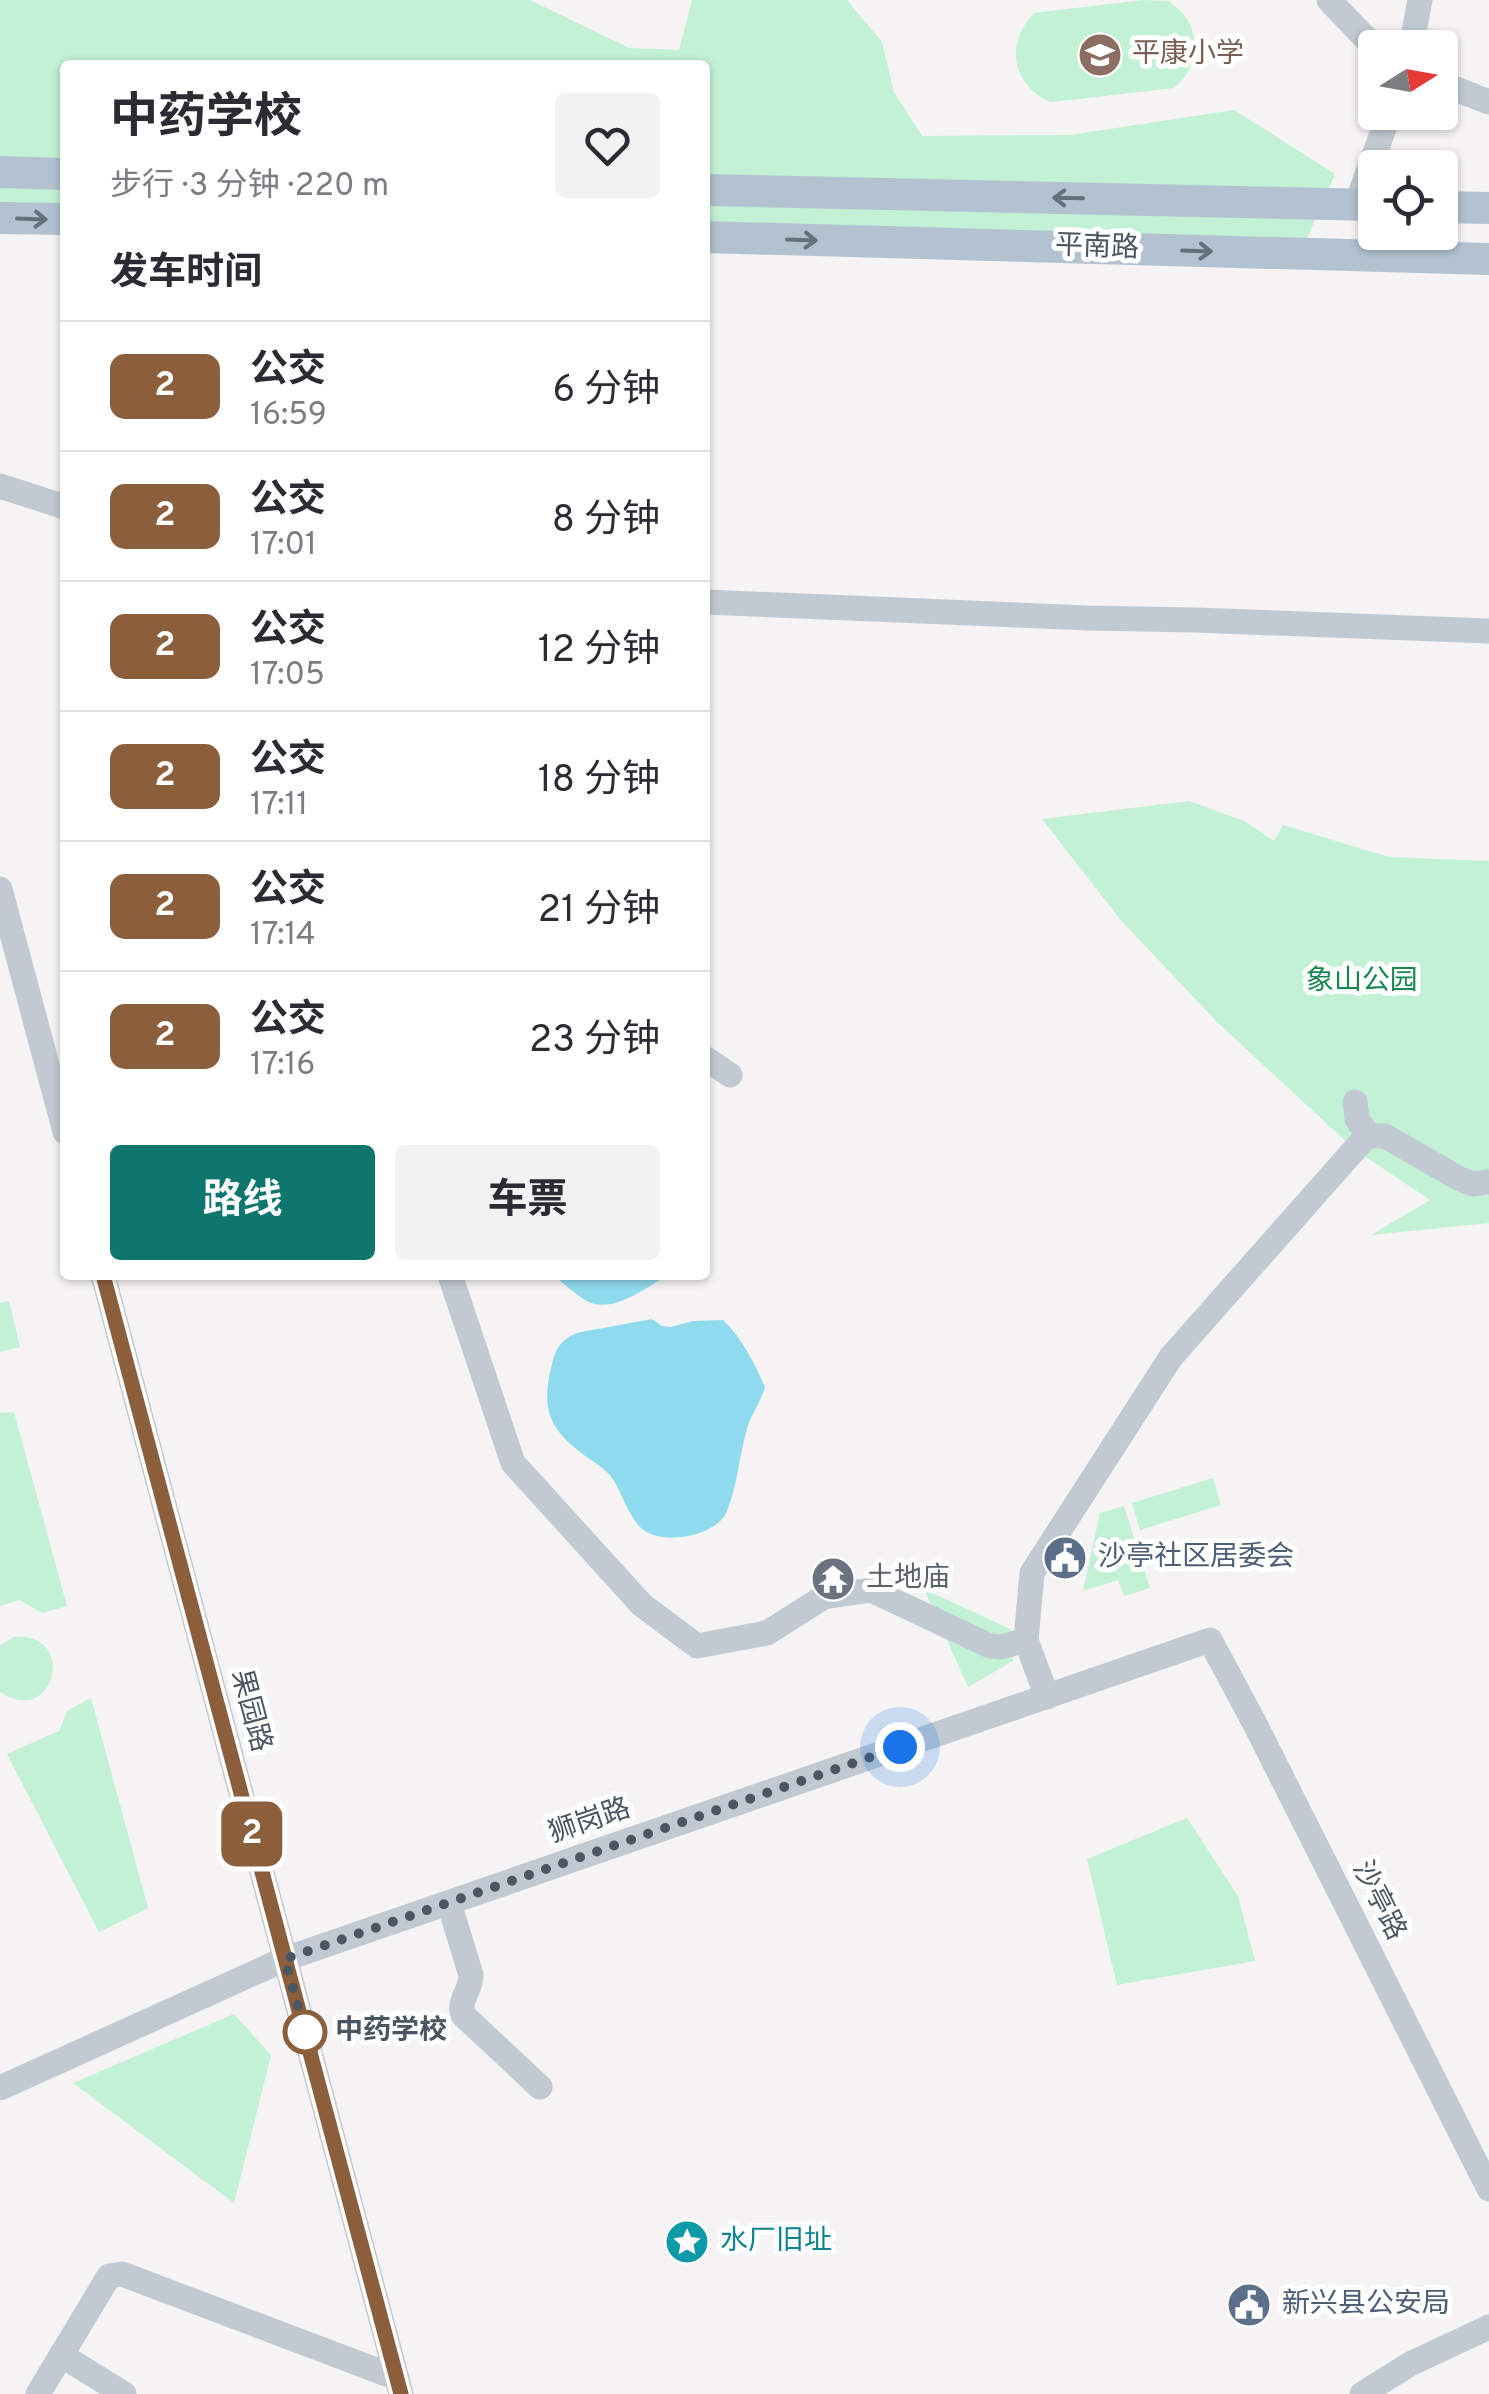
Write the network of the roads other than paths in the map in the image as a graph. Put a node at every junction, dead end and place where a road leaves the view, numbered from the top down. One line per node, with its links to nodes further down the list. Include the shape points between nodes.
1 (1329, 0): 3 (street)
2 (1420, 0): 4 (street)
3 (1358, 30)
4 (1414, 30)
5 (1458, 90): 6 (street)
6 (1489, 102)
7 (0, 172): 8 (main road)
8 (60, 174)
9 (710, 190): 10 (main road, 平南路, one-way to 9)
10 (1358, 205)
11 (1458, 207): 12 (main road)
12 (1489, 208)
13 (0, 218): 14 (main road, one-way to 14)
14 (60, 220)
15 (710, 237): 16 (main road, 平南路, one-way to 16)
16 (1489, 260)
17 (0, 486): 18 (street)
18 (60, 505)
19 (710, 602): 20 (street)
20 (1489, 631)
21 (0, 888): 25 (street)
22 (710, 1061): 23 (street)
23 (730, 1074)
24 (1355, 1102): 26 (street)
25 (60, 1113)
26 (1369, 1136): 27 (street, via 1385,1136 1472,1184); 30 (street, via 1171,1356 1032,1573)
27 (1489, 1182)
28 (104, 1280): 34 (street, 果园路)
29 (452, 1280): 30 (street, via 513,1463 642,1605 697,1646 767,1633 824,1597 871,1590 990,1646)
30 (1026, 1640): 32 (street)
31 (1210, 1640): 32 (street, 狮岗路); 37 (street, 沙亭路)
32 (1047, 1696): 33 (street, 狮岗路)
33 (449, 1903): 34 (street, 狮岗路); 35 (street, via 471,1975 463,2015)
34 (285, 1959): 36 (street, 狮岗路); 40 (street, 果园路)
35 (540, 2087)
36 (0, 2088)
37 (1489, 2190)
38 (1489, 2328): 43 (street)
39 (61, 2356): 40 (street, via 110,2276 122,2274); 41 (street); 42 (street)
40 (399, 2386)
41 (38, 2394)
42 (124, 2394)
43 (1362, 2394)

